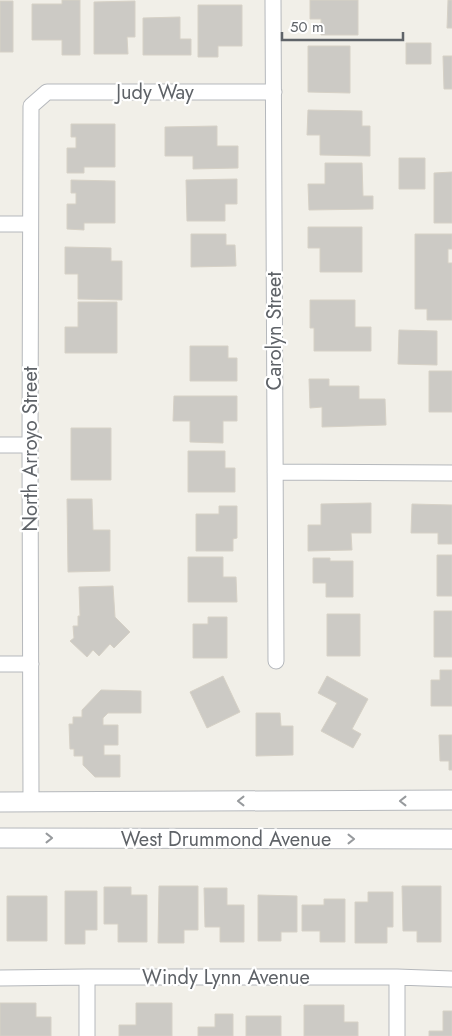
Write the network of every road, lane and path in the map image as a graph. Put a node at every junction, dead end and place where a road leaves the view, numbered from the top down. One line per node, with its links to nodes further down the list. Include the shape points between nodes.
1 (273, 0): 2 (street, Carolyn Street)
2 (274, 92): 3 (street, Judy Way, via 46,92); 8 (street, Carolyn Street)
3 (39, 99): 5 (street, North Arroyo Street, via 31,106)
4 (0, 224): 5 (street)
5 (30, 224): 7 (street, North Arroyo Street)
6 (0, 445): 7 (street)
7 (30, 445): 12 (street, North Arroyo Street)
8 (275, 472): 9 (street); 10 (street, Carolyn Street)
9 (452, 473)
10 (276, 661)
11 (0, 664): 12 (street)
12 (31, 664): 15 (street, North Arroyo Street)
13 (452, 800): 15 (street, West Drummond Avenue, one-way to 15)
14 (0, 802): 15 (street, West Drummond Avenue)
15 (31, 802)
16 (0, 838): 17 (street, West Drummond Avenue, one-way to 17)
17 (452, 839)
18 (87, 977): 19 (street, Windy Lynn Avenue); 20 (street, Windy Lynn Avenue); 22 (street)
19 (397, 977): 21 (street, Windy Lynn Avenue); 23 (street)
20 (0, 978)
21 (452, 979)
22 (87, 1036)
23 (397, 1036)

